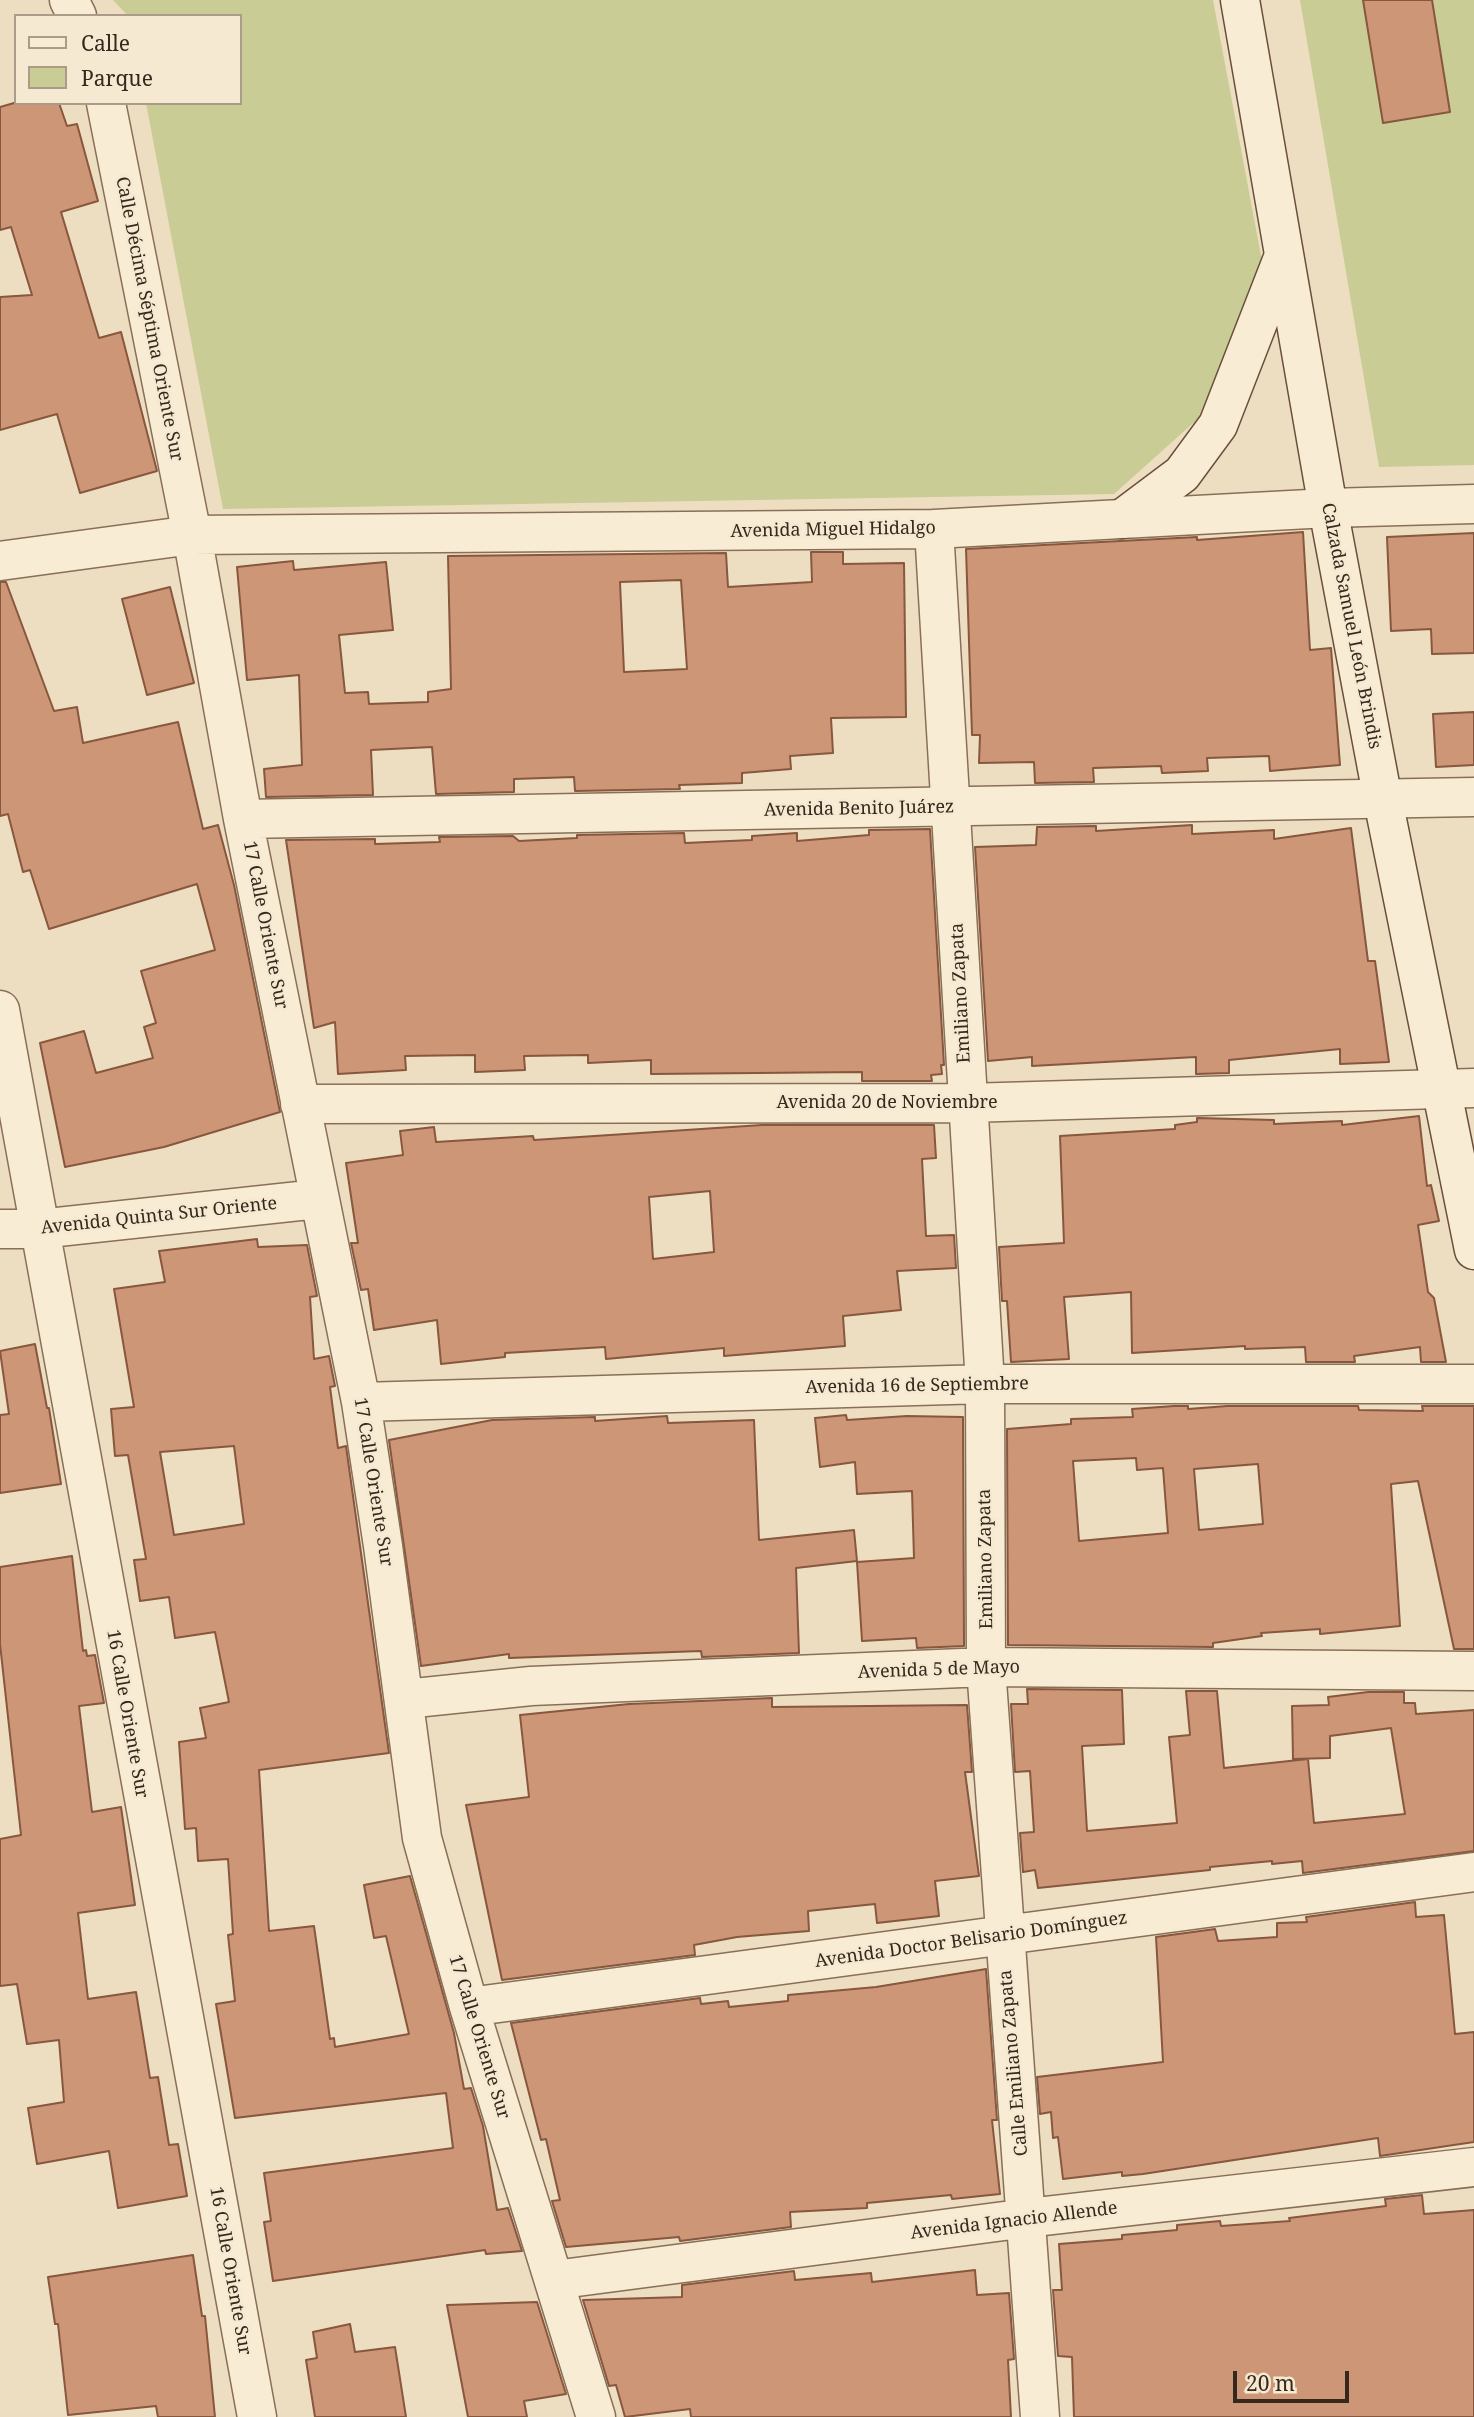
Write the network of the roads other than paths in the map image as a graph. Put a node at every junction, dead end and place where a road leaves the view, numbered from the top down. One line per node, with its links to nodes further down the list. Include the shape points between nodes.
1 (1240, 0): 3 (street, Calzada Samuel León Brindis)
2 (106, 105): 8 (street, Calle Décima Séptima Oriente Sur)
3 (1284, 256): 5 (street, Calzada Samuel León Brindis); 6 (street, via 1218,425 1182,474)
4 (1474, 504): 5 (street, Avenida Miguel Hidalgo)
5 (1328, 508): 6 (street, Avenida Miguel Hidalgo); 11 (street, Calzada Samuel León Brindis)
6 (1122, 519): 7 (street, Avenida Miguel Hidalgo)
7 (934, 529): 8 (street, Avenida Miguel Hidalgo); 12 (street, Emiliano Zapata)
8 (192, 535): 9 (street, Avenida Miguel Hidalgo); 13 (street, 17 Calle Oriente Sur)
9 (0, 561)
10 (1474, 797): 11 (street, Avenida Benito Juárez)
11 (1383, 800): 12 (street, Avenida Benito Juárez); 15 (street, Calzada Samuel León Brindis)
12 (951, 807): 13 (street, Avenida Benito Juárez); 16 (street, Emiliano Zapata)
13 (243, 818): 17 (street, 17 Calle Oriente Sur)
14 (0, 1010): 20 (street, 16 Calle Oriente Sur)
15 (1459, 1088): 16 (street, Avenida 20 de Noviembre); 21 (street, Calzada Samuel León Brindis)
16 (967, 1103): 17 (street, Avenida 20 de Noviembre); 22 (street, Emiliano Zapata)
17 (300, 1104): 18 (street, 17 Calle Oriente Sur)
18 (318, 1199): 20 (street, Avenida Quinta Sur Oriente); 24 (street, 17 Calle Oriente Sur)
19 (0, 1229): 20 (street, Avenida Quinta Sur Oriente)
20 (39, 1229): 34 (street, 16 Calle Oriente Sur)
21 (1474, 1250)
22 (985, 1384): 23 (street, Avenida 16 de Septiembre); 24 (street, Avenida 16 de Septiembre); 25 (street, Emiliano Zapata)
23 (1474, 1384)
24 (360, 1402): 27 (street, 17 Calle Oriente Sur)
25 (986, 1667): 26 (street, Avenida 5 de Mayo); 27 (street, Avenida 5 de Mayo, via 538,1686); 29 (street, Calle Emiliano Zapata)
26 (1474, 1671)
27 (405, 1699): 30 (street, 17 Calle Oriente Sur, via 422,1838)
28 (1474, 1872): 29 (street, Avenida Doctor Belisario Domínguez)
29 (1003, 1937): 30 (street, Avenida Doctor Belisario Domínguez); 32 (street, Calle Emiliano Zapata)
30 (469, 2007): 33 (street, 17 Calle Oriente Sur)
31 (1474, 2167): 32 (street, Avenida Ignacio Allende)
32 (1027, 2218): 33 (street, Avenida Ignacio Allende); 36 (street, Calle Emiliano Zapata)
33 (554, 2280): 35 (street, 17 Calle Oriente Sur)
34 (257, 2417)
35 (596, 2417)
36 (1040, 2417)

